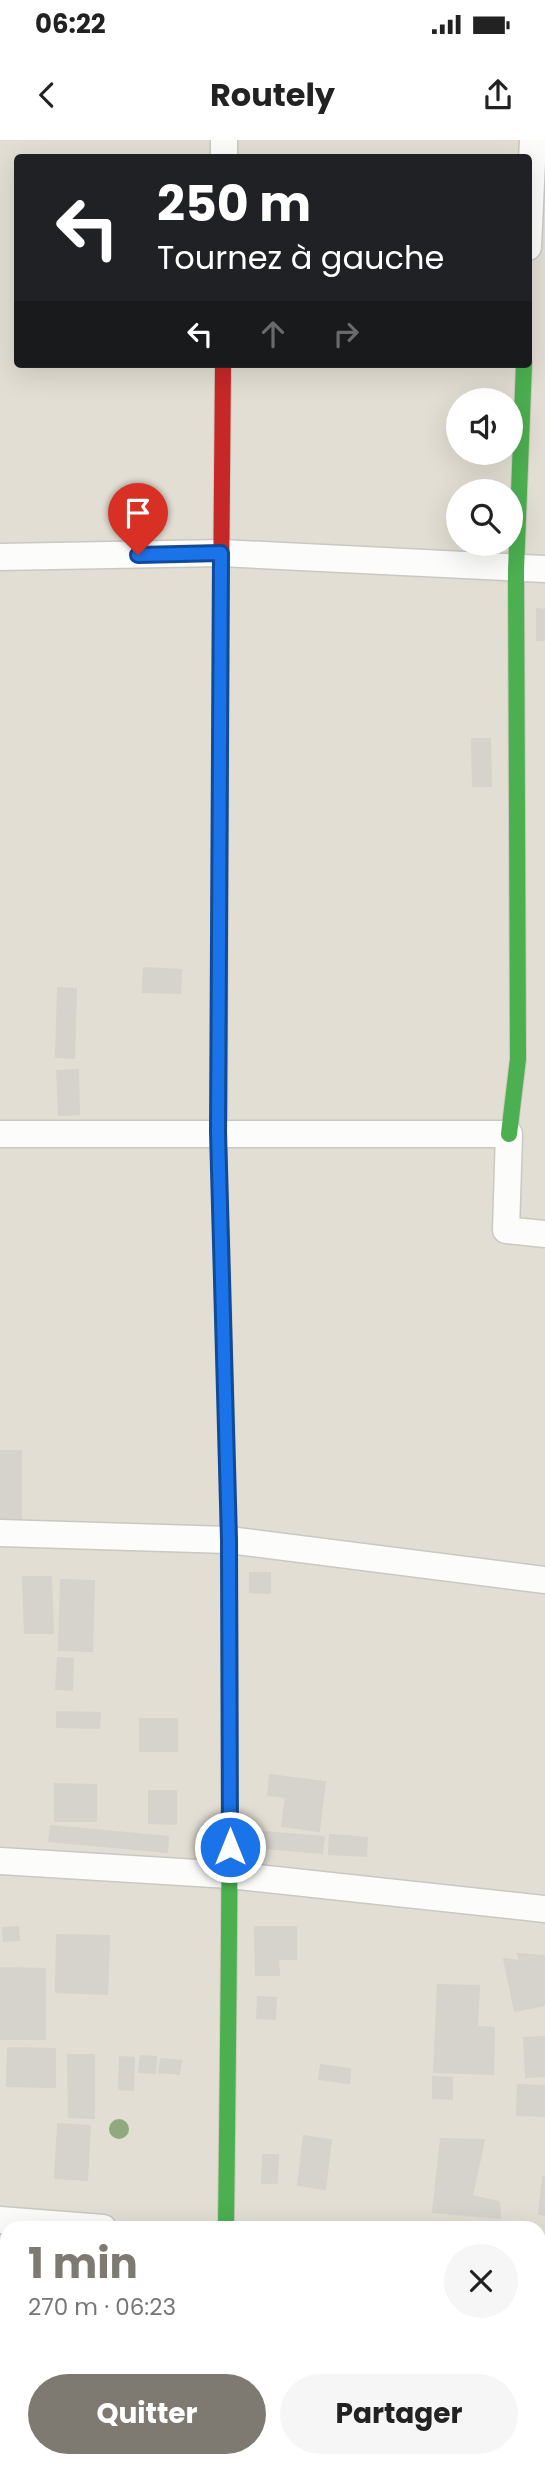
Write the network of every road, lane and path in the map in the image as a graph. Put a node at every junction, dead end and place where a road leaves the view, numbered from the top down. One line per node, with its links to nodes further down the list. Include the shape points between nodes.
1 (533, 140): 2 (street)
2 (532, 161)
3 (223, 368): 5 (street)
4 (524, 368): 8 (street)
5 (221, 553): 6 (street); 8 (street); 9 (street)
6 (0, 558)
7 (545, 569): 8 (street)
8 (516, 570): 11 (street, via 518,1059)
9 (218, 1132): 10 (street); 11 (street); 14 (street)
10 (0, 1134)
11 (509, 1134): 12 (street, via 506,1230)
12 (545, 1234)
13 (0, 1532): 14 (street)
14 (229, 1540): 15 (street); 17 (street)
15 (545, 1580)
16 (0, 1861): 17 (street)
17 (230, 1875): 18 (street); 19 (street)
18 (545, 1909)
19 (226, 2221)

